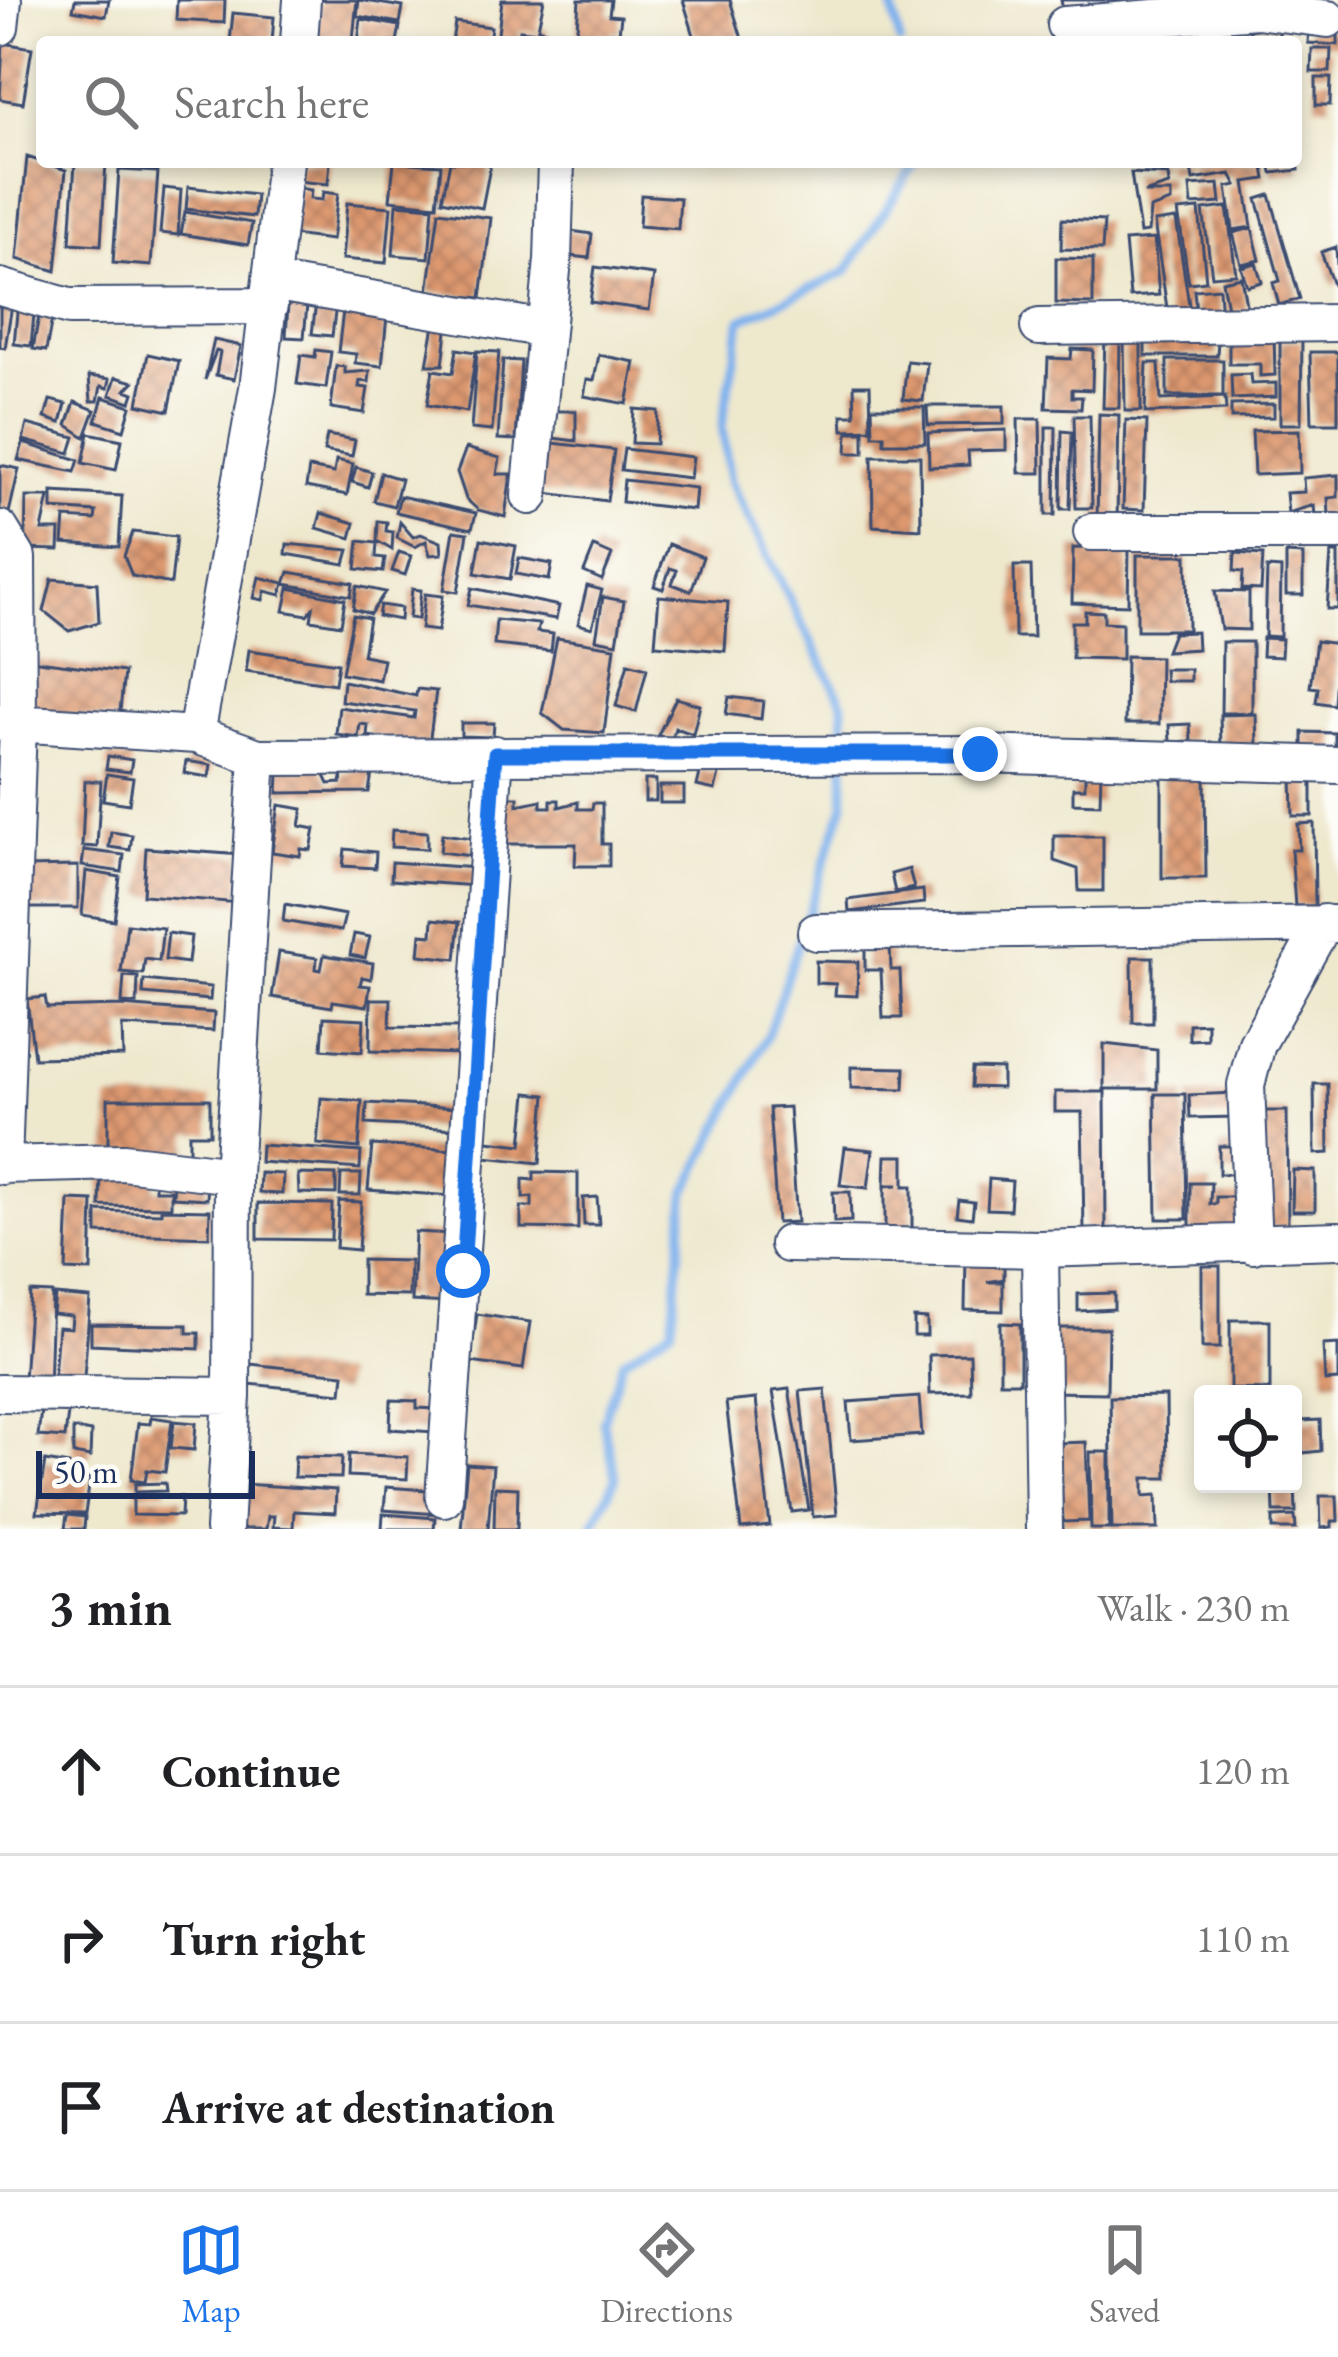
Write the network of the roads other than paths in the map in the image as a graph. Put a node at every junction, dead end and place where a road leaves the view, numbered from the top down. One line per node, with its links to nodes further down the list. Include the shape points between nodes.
1 (3, 0): 6 (street)
2 (302, 0): 7 (street)
3 (1256, 5): 4 (street); 5 (street)
4 (1328, 19)
5 (1065, 25)
6 (0, 27)
7 (299, 36)
8 (284, 168): 11 (street)
9 (556, 168): 14 (street)
10 (1, 278): 11 (street, via 69,307)
11 (270, 294): 14 (street); 20 (street)
12 (1338, 323): 13 (street)
13 (1039, 327)
14 (546, 329): 15 (street)
15 (530, 496)
16 (0, 530): 19 (street, via 17,557)
17 (1091, 532): 18 (street)
18 (1338, 532)
19 (9, 723): 20 (street); 26 (street)
20 (196, 735): 22 (street)
21 (495, 754): 22 (street); 23 (street, via 863,753); 35 (street)
22 (258, 757): 28 (street)
23 (1338, 766)
24 (1331, 924): 25 (street); 31 (street, via 1257,1044 1246,1084)
25 (815, 932)
26 (3, 994): 27 (street)
27 (2, 1166): 28 (street, via 123,1162)
28 (233, 1175): 34 (street)
29 (1338, 1240): 31 (street)
30 (788, 1244): 32 (street)
31 (1253, 1245): 32 (street)
32 (1040, 1249): 37 (street)
33 (0, 1393): 34 (street)
34 (232, 1396): 36 (street)
35 (444, 1498)
36 (224, 1529)
37 (1044, 1529)

